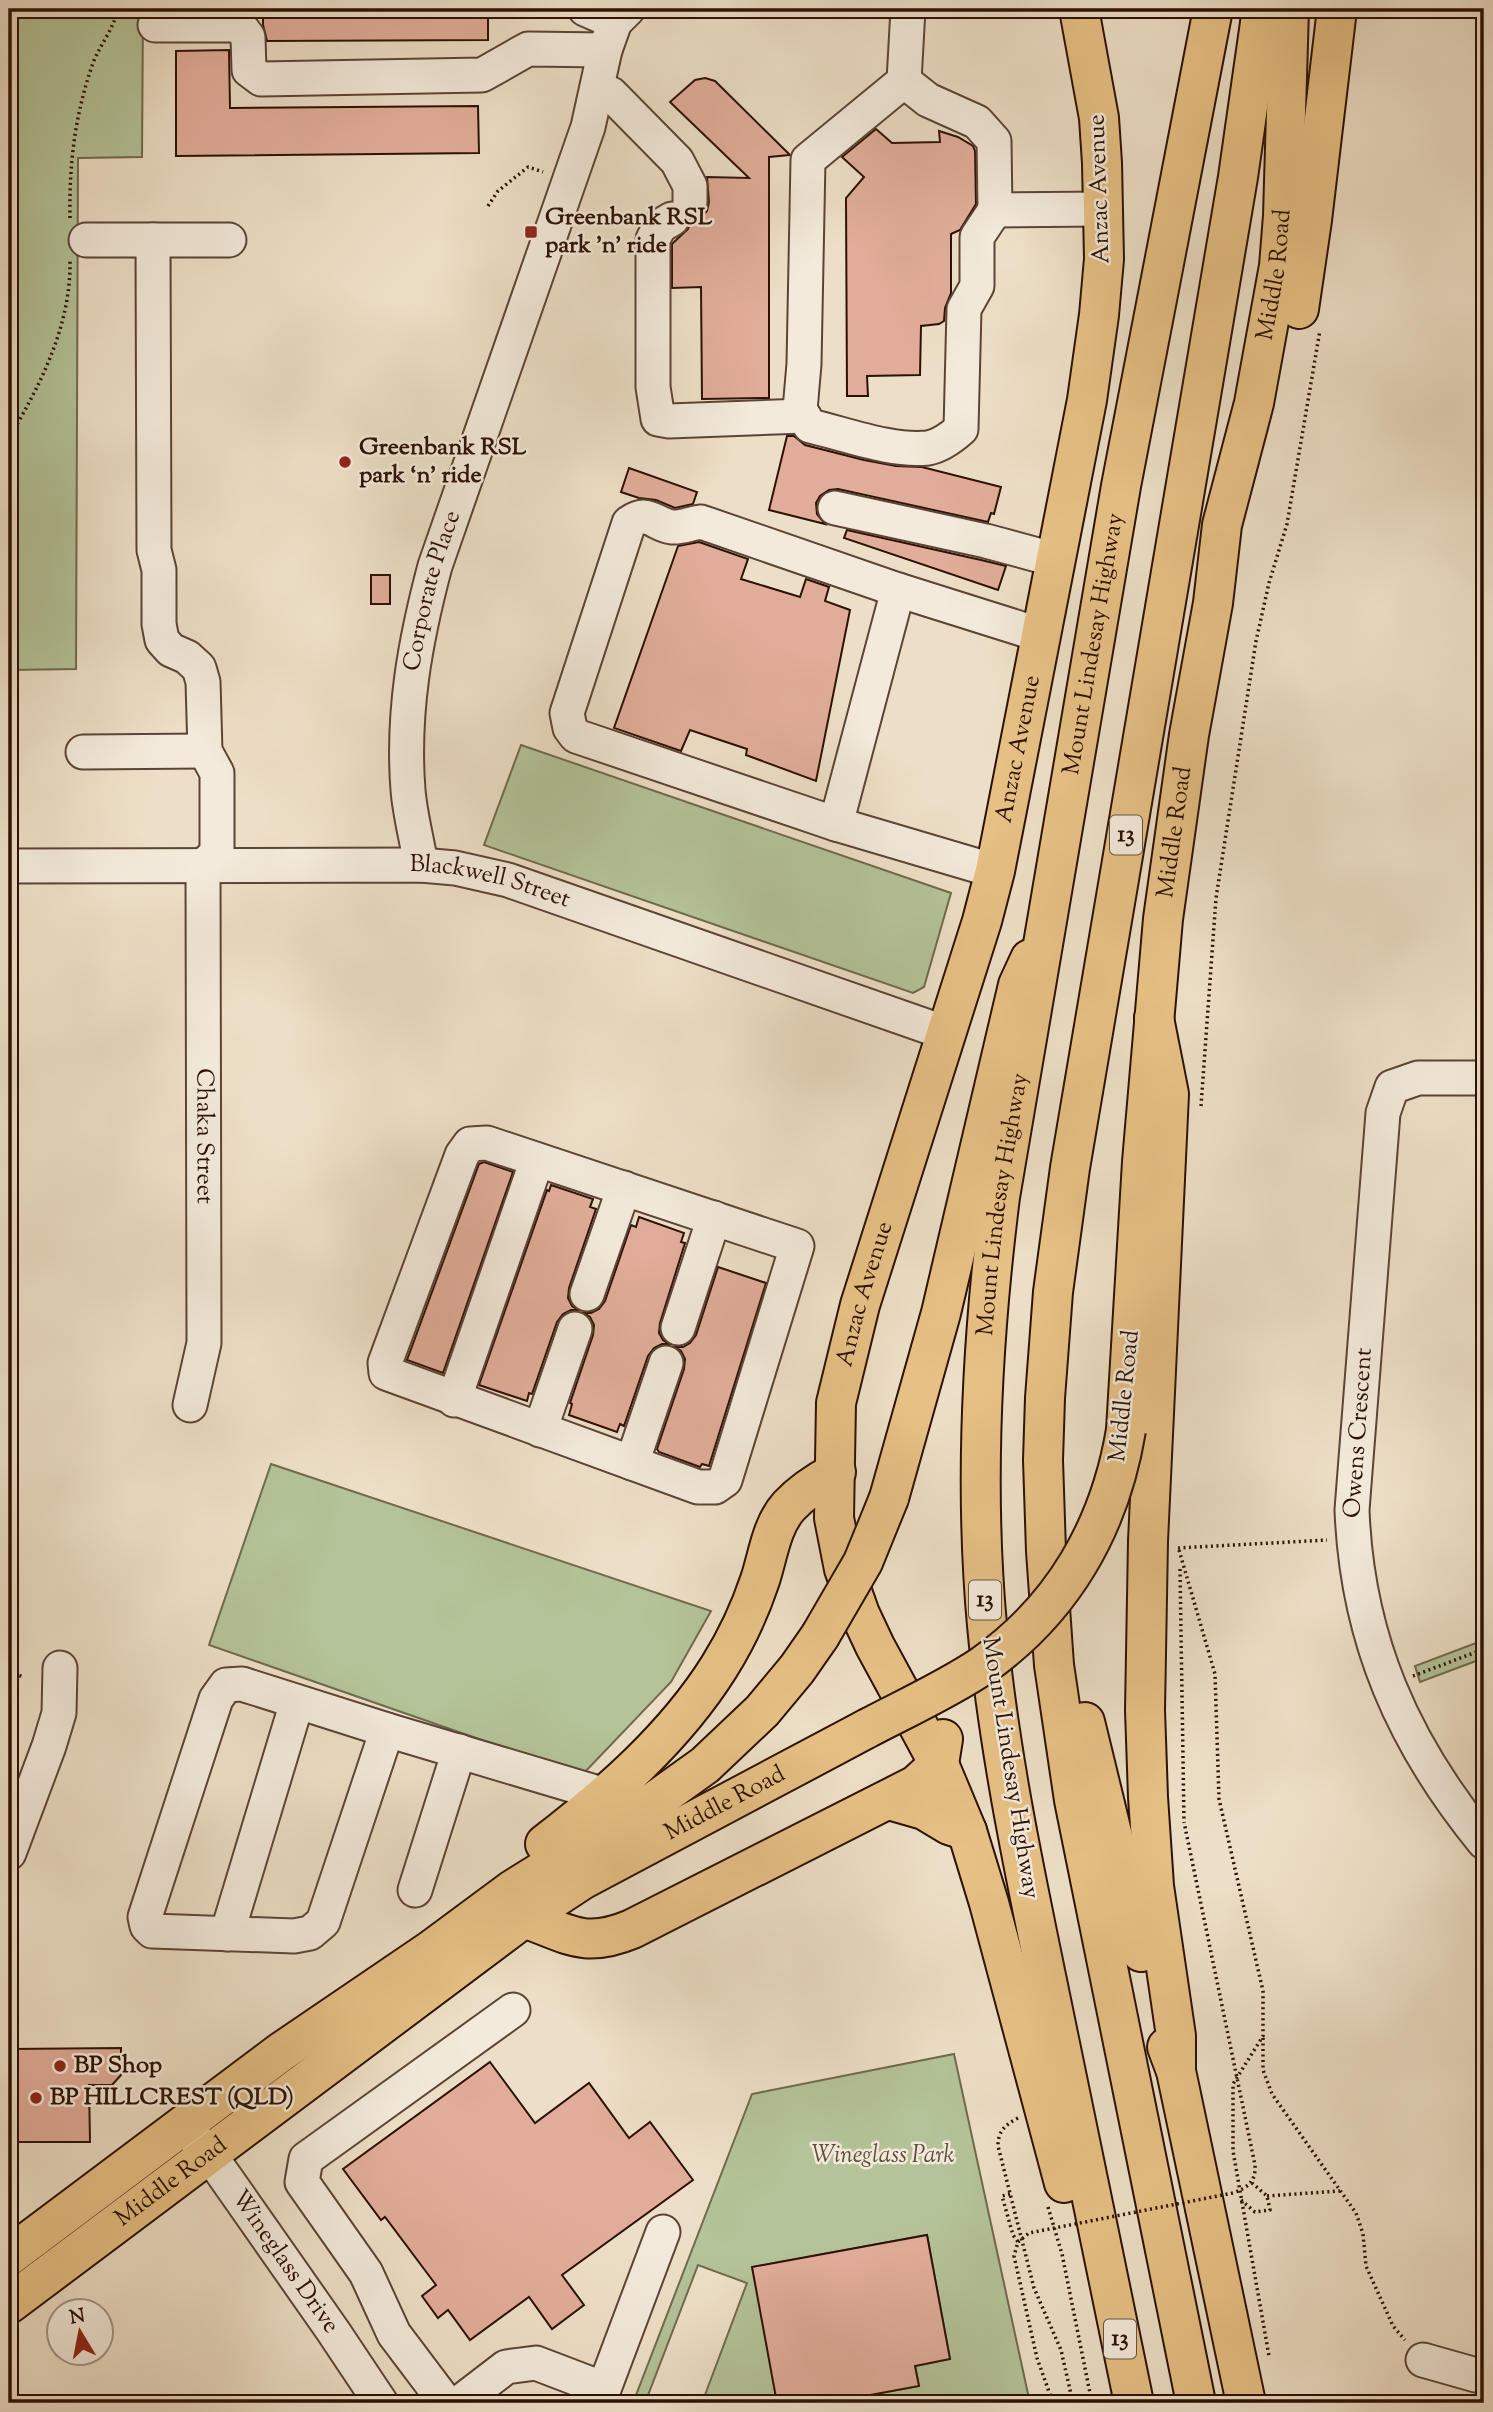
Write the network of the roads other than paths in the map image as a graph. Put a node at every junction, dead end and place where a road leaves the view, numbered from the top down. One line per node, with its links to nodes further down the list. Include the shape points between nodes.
1 (585, 9): 10 (street)
2 (908, 9): 12 (street)
3 (1079, 9): 14 (main road, Anzac Avenue, via 1099,118)
4 (1193, 9): 11 (main road)
5 (1213, 9): 11 (main road, Mount Lindesay Highway / 13)
6 (1262, 9): 48 (main road, 13, via 1238,177 1059,1241 1047,1353 1043,1460)
7 (1289, 9): 23 (main road, Middle Road, via 1279,267 1254,403 1222,525)
8 (1340, 11): 23 (main road, via 1298,315 1244,531)
9 (155, 25): 10 (street, via 239,25 248,37 249,70 261,79 482,75 528,49)
10 (616, 27): 13 (street, Corporate Place)
11 (1204, 56): 32 (main road, Mount Lindesay Highway / 13, via 1121,486)
12 (904, 81): 15 (street, via 928,100 977,122 993,141); 19 (street, via 808,160 800,410)
13 (597, 88): 19 (street, via 611,94 677,161 690,186 681,210 660,226 653,239 653,387 658,419); 28 (street, Corporate Place, via 588,127 419,623 406,742 408,793)
14 (1105, 209): 15 (street); 21 (main road, Anzac Avenue, via 1094,365)
15 (995, 210): 19 (street, via 977,237 977,286 964,309 961,429 930,448 901,447 810,426)
16 (86, 240): 17 (street)
17 (153, 240): 18 (street); 25 (street, via 154,550 159,570 159,624 162,640 171,650 199,667)
18 (229, 240)
19 (804, 416)
20 (835, 508): 21 (street)
21 (1056, 559): 24 (main road, Anzac Avenue)
22 (898, 590): 24 (street); 27 (street); 27 (street, via 701,522 671,527 636,517 629,523 566,713 576,736)
23 (1213, 603): 33 (main road, Middle Road, via 1179,797)
24 (1041, 635): 31 (main road, Anzac Avenue)
25 (205, 751): 26 (street); 30 (street, via 217,773 217,853)
26 (83, 752)
27 (836, 824): 31 (street)
28 (421, 865): 30 (street, Blackwell Street); 34 (street, Blackwell Street, via 508,880)
29 (9, 866): 30 (street, Blackwell Street)
30 (203, 866): 44 (street, Chaka Street, via 204,1343)
31 (995, 871): 34 (main road, Anzac Avenue)
32 (1048, 920): 60 (main road, Middle Road, bridge, via 1018,985 941,1314 889,1498 863,1562 820,1636 762,1711 705,1765); 68 (main road, Mount Lindesay Highway / 13, via 990,1276 981,1439 983,1566 1013,1816)
33 (1154, 1018): 60 (main road, Middle Road, bridge, via 1126,1430 1109,1500 1090,1545 1068,1580 1030,1626 965,1676 582,1880); 63 (main road, via 1169,1094 1145,1710 1154,1886 1176,2036)
34 (947, 1033): 47 (main road, Anzac Avenue, via 845,1362 836,1403)
35 (1484, 1077): 57 (street, Owens Crescent, via 1418,1078 1392,1087 1383,1112 1352,1510 1360,1584 1389,1689 1453,1804)
36 (537, 1160): 37 (street); 43 (street); 43 (street, via 487,1143 470,1144 385,1363 386,1373)
37 (624, 1188): 38 (street); 39 (street)
38 (714, 1218): 40 (street); 46 (street, via 797,1246 725,1480 715,1487 698,1487)
39 (587, 1294)
40 (678, 1328)
41 (575, 1329): 45 (street)
42 (666, 1363): 46 (street)
43 (454, 1400): 45 (street)
44 (190, 1405)
45 (540, 1430): 46 (street)
46 (632, 1463)
47 (836, 1472): 53 (main road, Anzac Avenue, via 884,1608 940,1723 944,1738); 54 (main road, via 788,1507 743,1622 719,1667 660,1741)
48 (1054, 1665): 63 (main road, via 1080,1705 1163,2038); 76 (main road, 13, via 1074,1800)
49 (60, 1668): 58 (street, via 59,1713)
50 (298, 1702): 51 (street); 61 (street); 61 (street, via 242,1684 226,1685 216,1699 145,1917 152,1931)
51 (387, 1730): 52 (street); 61 (street, via 323,1923 310,1933 294,1936)
52 (459, 1751): 54 (street); 59 (street)
53 (939, 1764): 55 (main road, via 916,1785); 56 (main road)
54 (605, 1795): 60 (main road, via 531,1855)
55 (888, 1800): 56 (main road, via 924,1810); 60 (main road, via 610,1938 576,1938)
56 (967, 1831): 68 (main road, via 1063,2182)
57 (1484, 1842)
58 (9, 1853)
59 (415, 1890)
60 (518, 1904): 64 (main road, Middle Road, via 431,1950); 65 (main road, Middle Road)
61 (228, 1934)
62 (513, 2010): 73 (street, via 306,2159 302,2182 366,2273 394,2334)
63 (1176, 2071): 77 (main road)
64 (184, 2125): 65 (street, Wineglass Drive); 67 (main road, Middle Road)
65 (209, 2154): 69 (main road, Middle Road); 72 (street, Wineglass Drive)
66 (663, 2232): 74 (street, via 604,2389 536,2363 506,2367)
67 (9, 2256)
68 (1107, 2274): 75 (main road, Mount Lindesay Highway / 13)
69 (9, 2304)
70 (1423, 2360): 71 (street)
71 (1484, 2375)
72 (380, 2403)
73 (446, 2403)
74 (459, 2403)
75 (1133, 2403)
76 (1196, 2403)
77 (1246, 2403)

